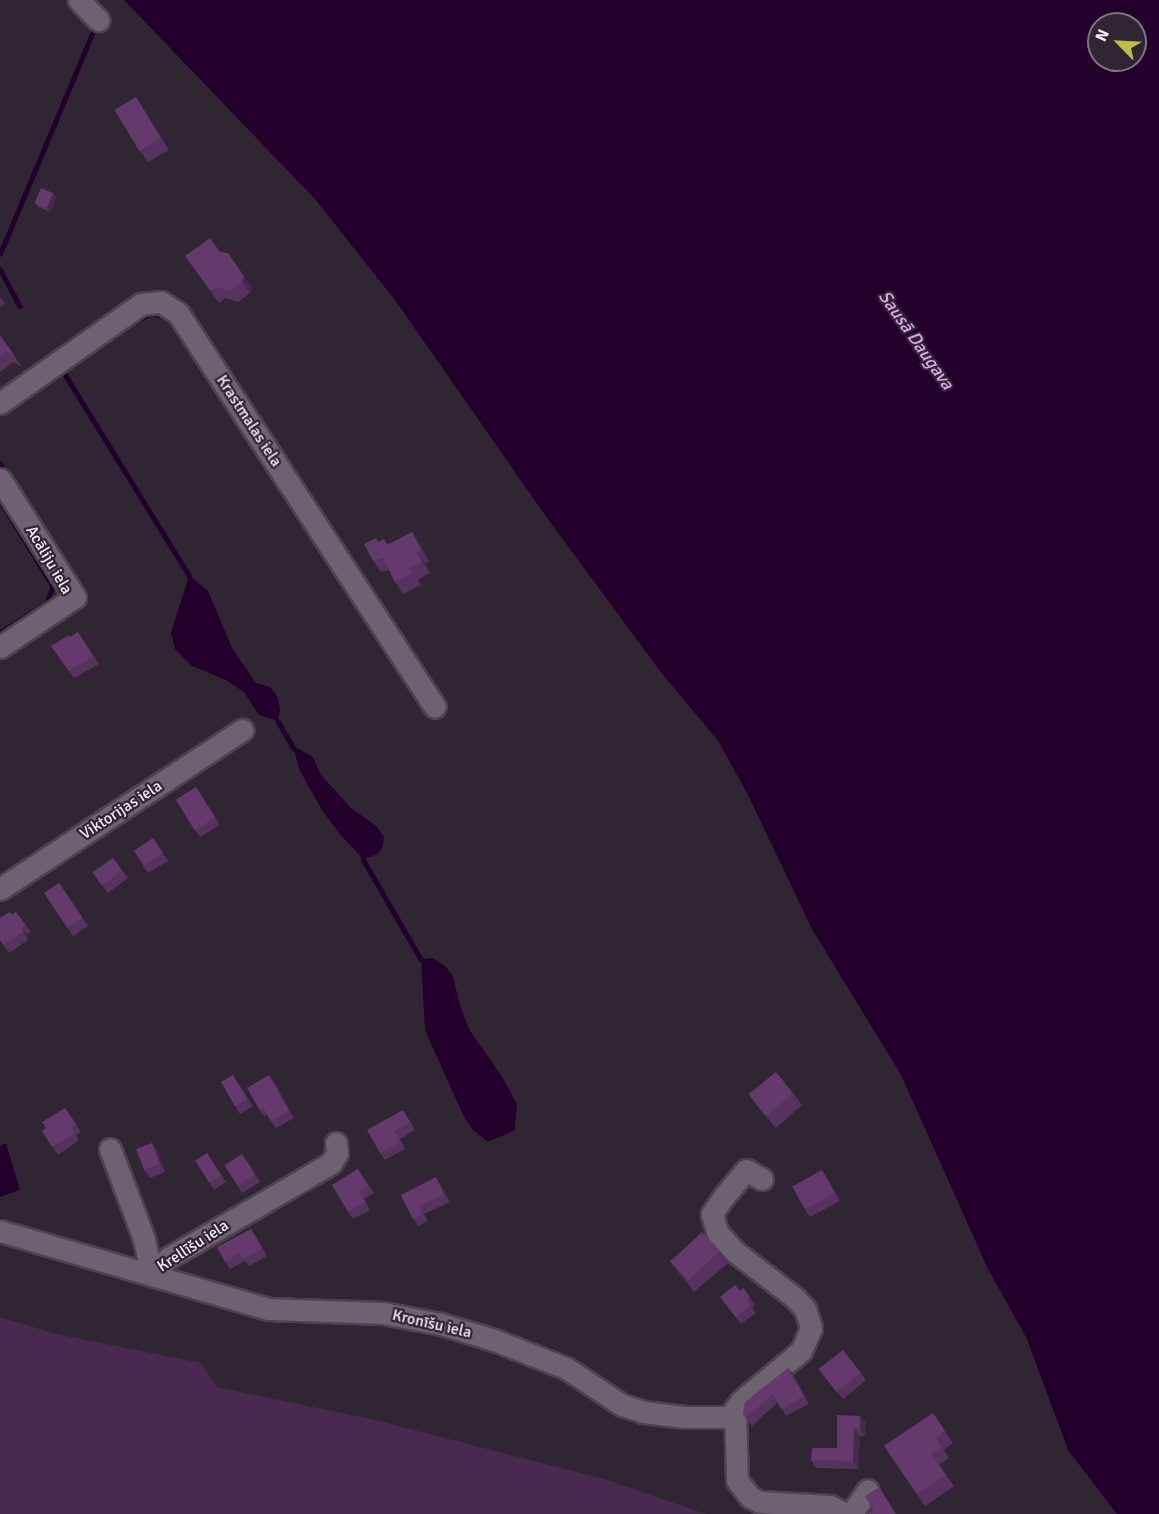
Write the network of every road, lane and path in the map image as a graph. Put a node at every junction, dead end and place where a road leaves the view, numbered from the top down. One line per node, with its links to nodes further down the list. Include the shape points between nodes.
1 (79, 0): 2 (street)
2 (98, 21)
3 (0, 403): 6 (street, Krastmalas iela, via 141,304 161,302 178,314)
4 (0, 479): 5 (street, Acāliju iela, via 75,597)
5 (0, 647)
6 (435, 707)
7 (242, 730): 8 (street, Viktorijas iela)
8 (0, 889)
9 (336, 1143): 13 (street, Krellīšu iela, via 337,1153 331,1163 168,1258)
10 (110, 1149): 13 (street, Krellīšu iela, via 144,1239)
11 (762, 1179): 14 (street, via 746,1170 712,1214 717,1232 734,1251 794,1296 805,1309 811,1328 801,1351 741,1401)
12 (0, 1231): 13 (street, Kronīšu iela)
13 (151, 1273): 14 (street, Kronīšu iela, via 268,1309 383,1313 441,1324 566,1368 622,1405 643,1412)
14 (734, 1417): 16 (street, via 737,1480 750,1497 760,1502 830,1506)
15 (868, 1490): 17 (street)
16 (846, 1514)
17 (851, 1514)

